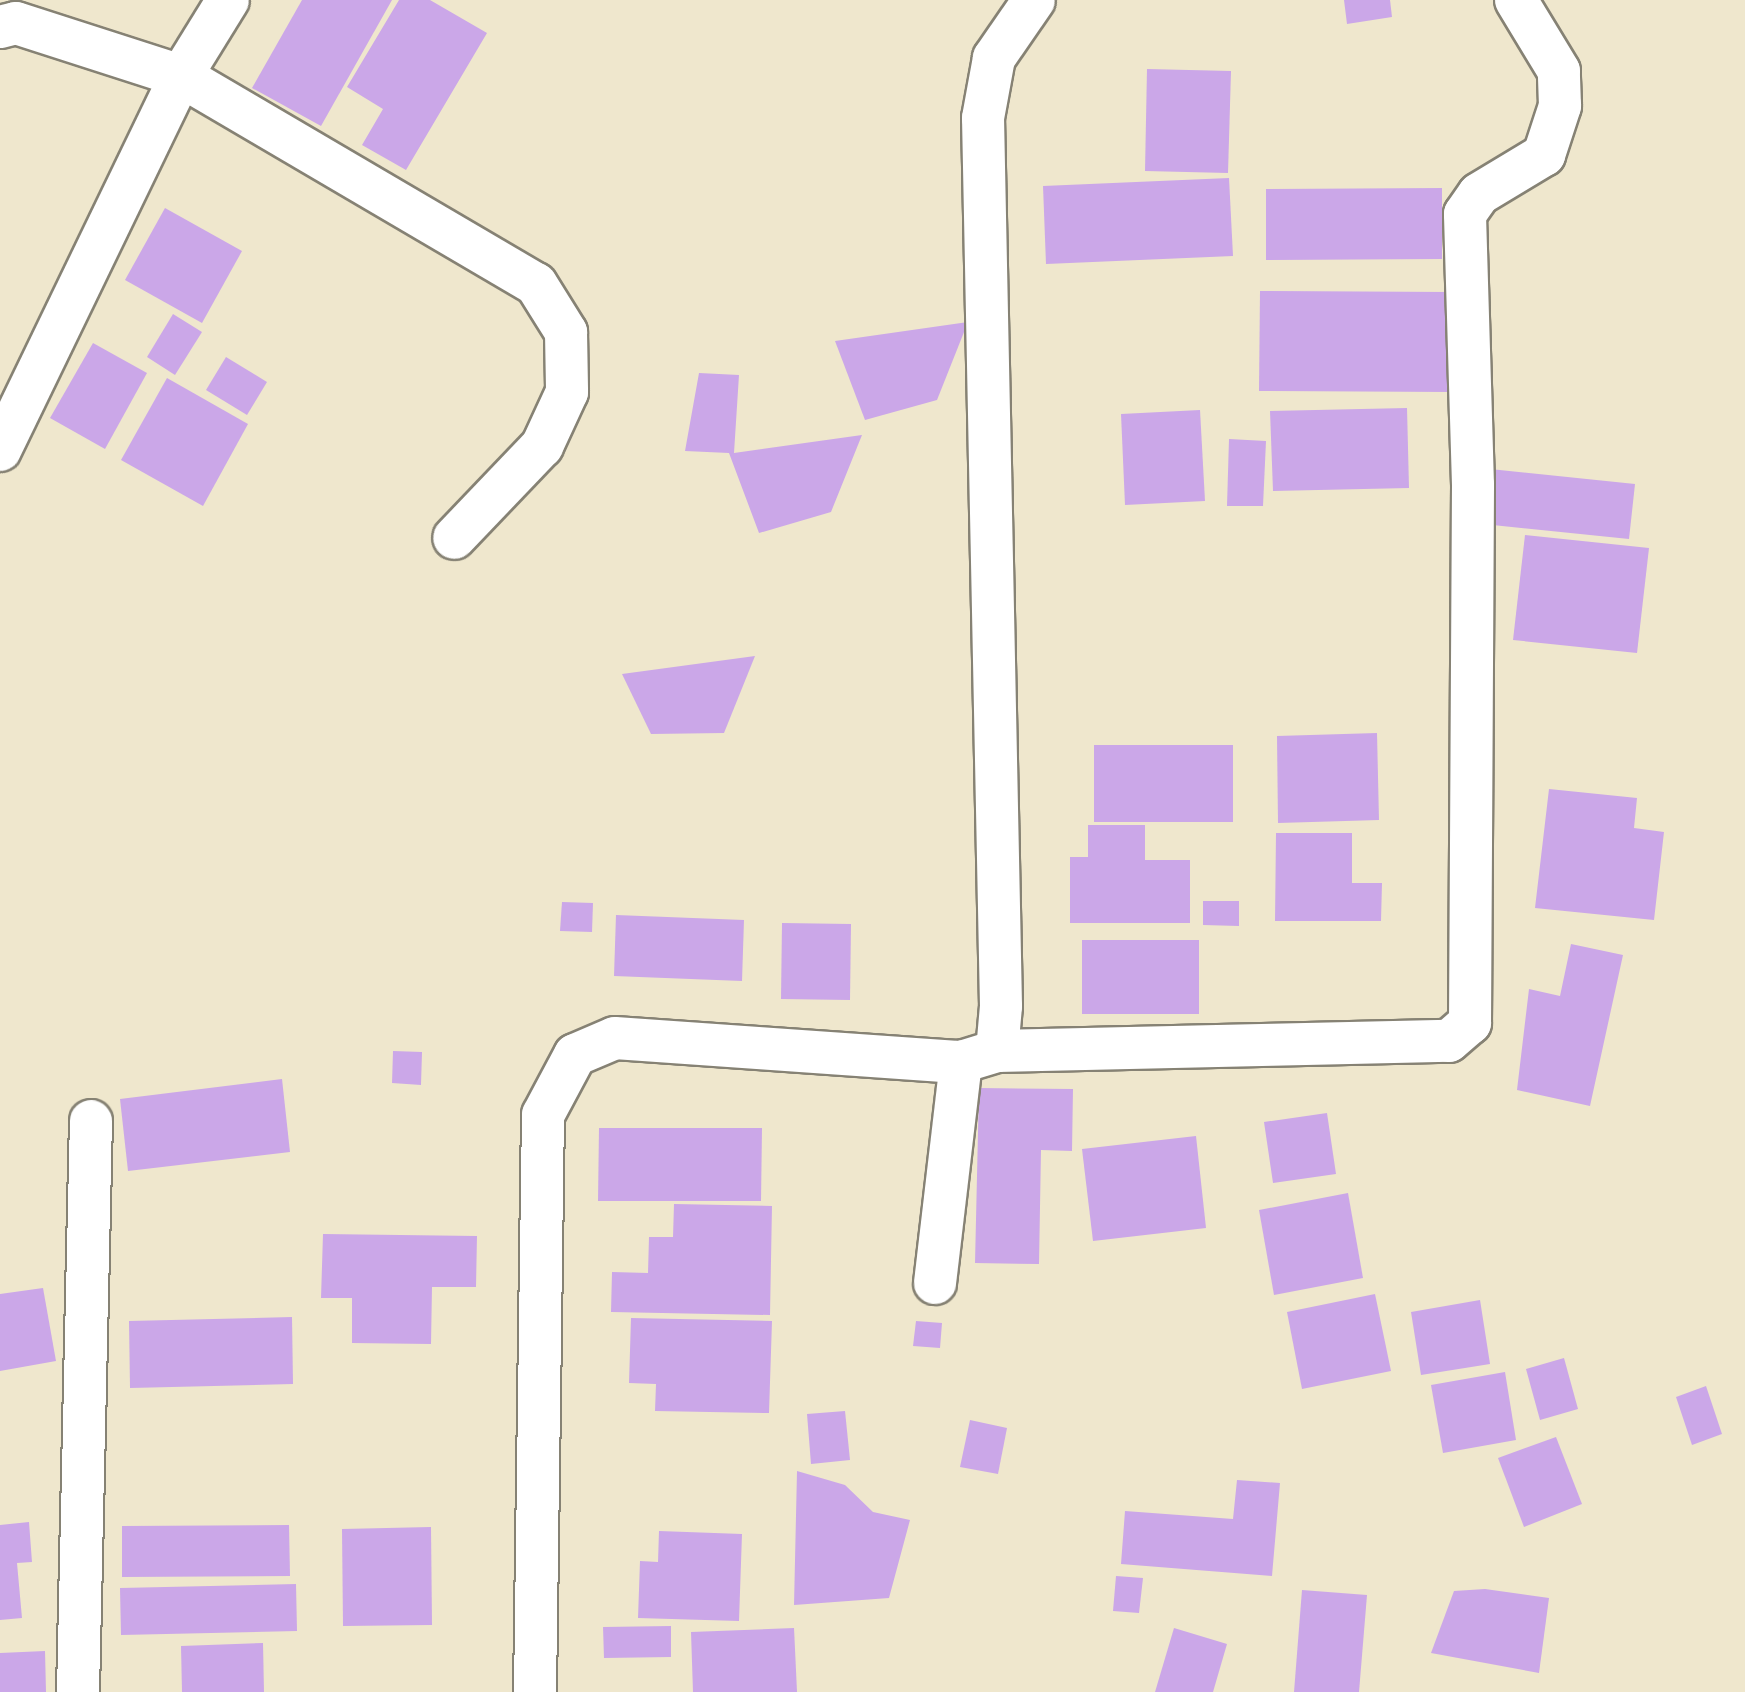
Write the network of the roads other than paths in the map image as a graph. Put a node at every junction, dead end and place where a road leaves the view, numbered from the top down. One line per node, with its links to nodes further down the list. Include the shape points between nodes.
1 (228, 0): 5 (street)
2 (1034, 0): 8 (street, via 994,58 983,118 1001,986)
3 (1516, 0): 8 (street, via 1559,71 1560,106 1544,155 1480,194 1465,214 1473,485 1470,1022 1449,1041)
4 (0, 27): 5 (street, via 16,24)
5 (181, 76): 6 (street); 7 (street, via 536,284 566,332 567,392 542,446)
6 (0, 450)
7 (454, 538)
8 (979, 1056): 10 (street); 12 (street, via 615,1038 575,1055 558,1079 543,1115)
9 (91, 1120): 11 (street)
10 (936, 1282)
11 (78, 1692)
12 (535, 1692)

